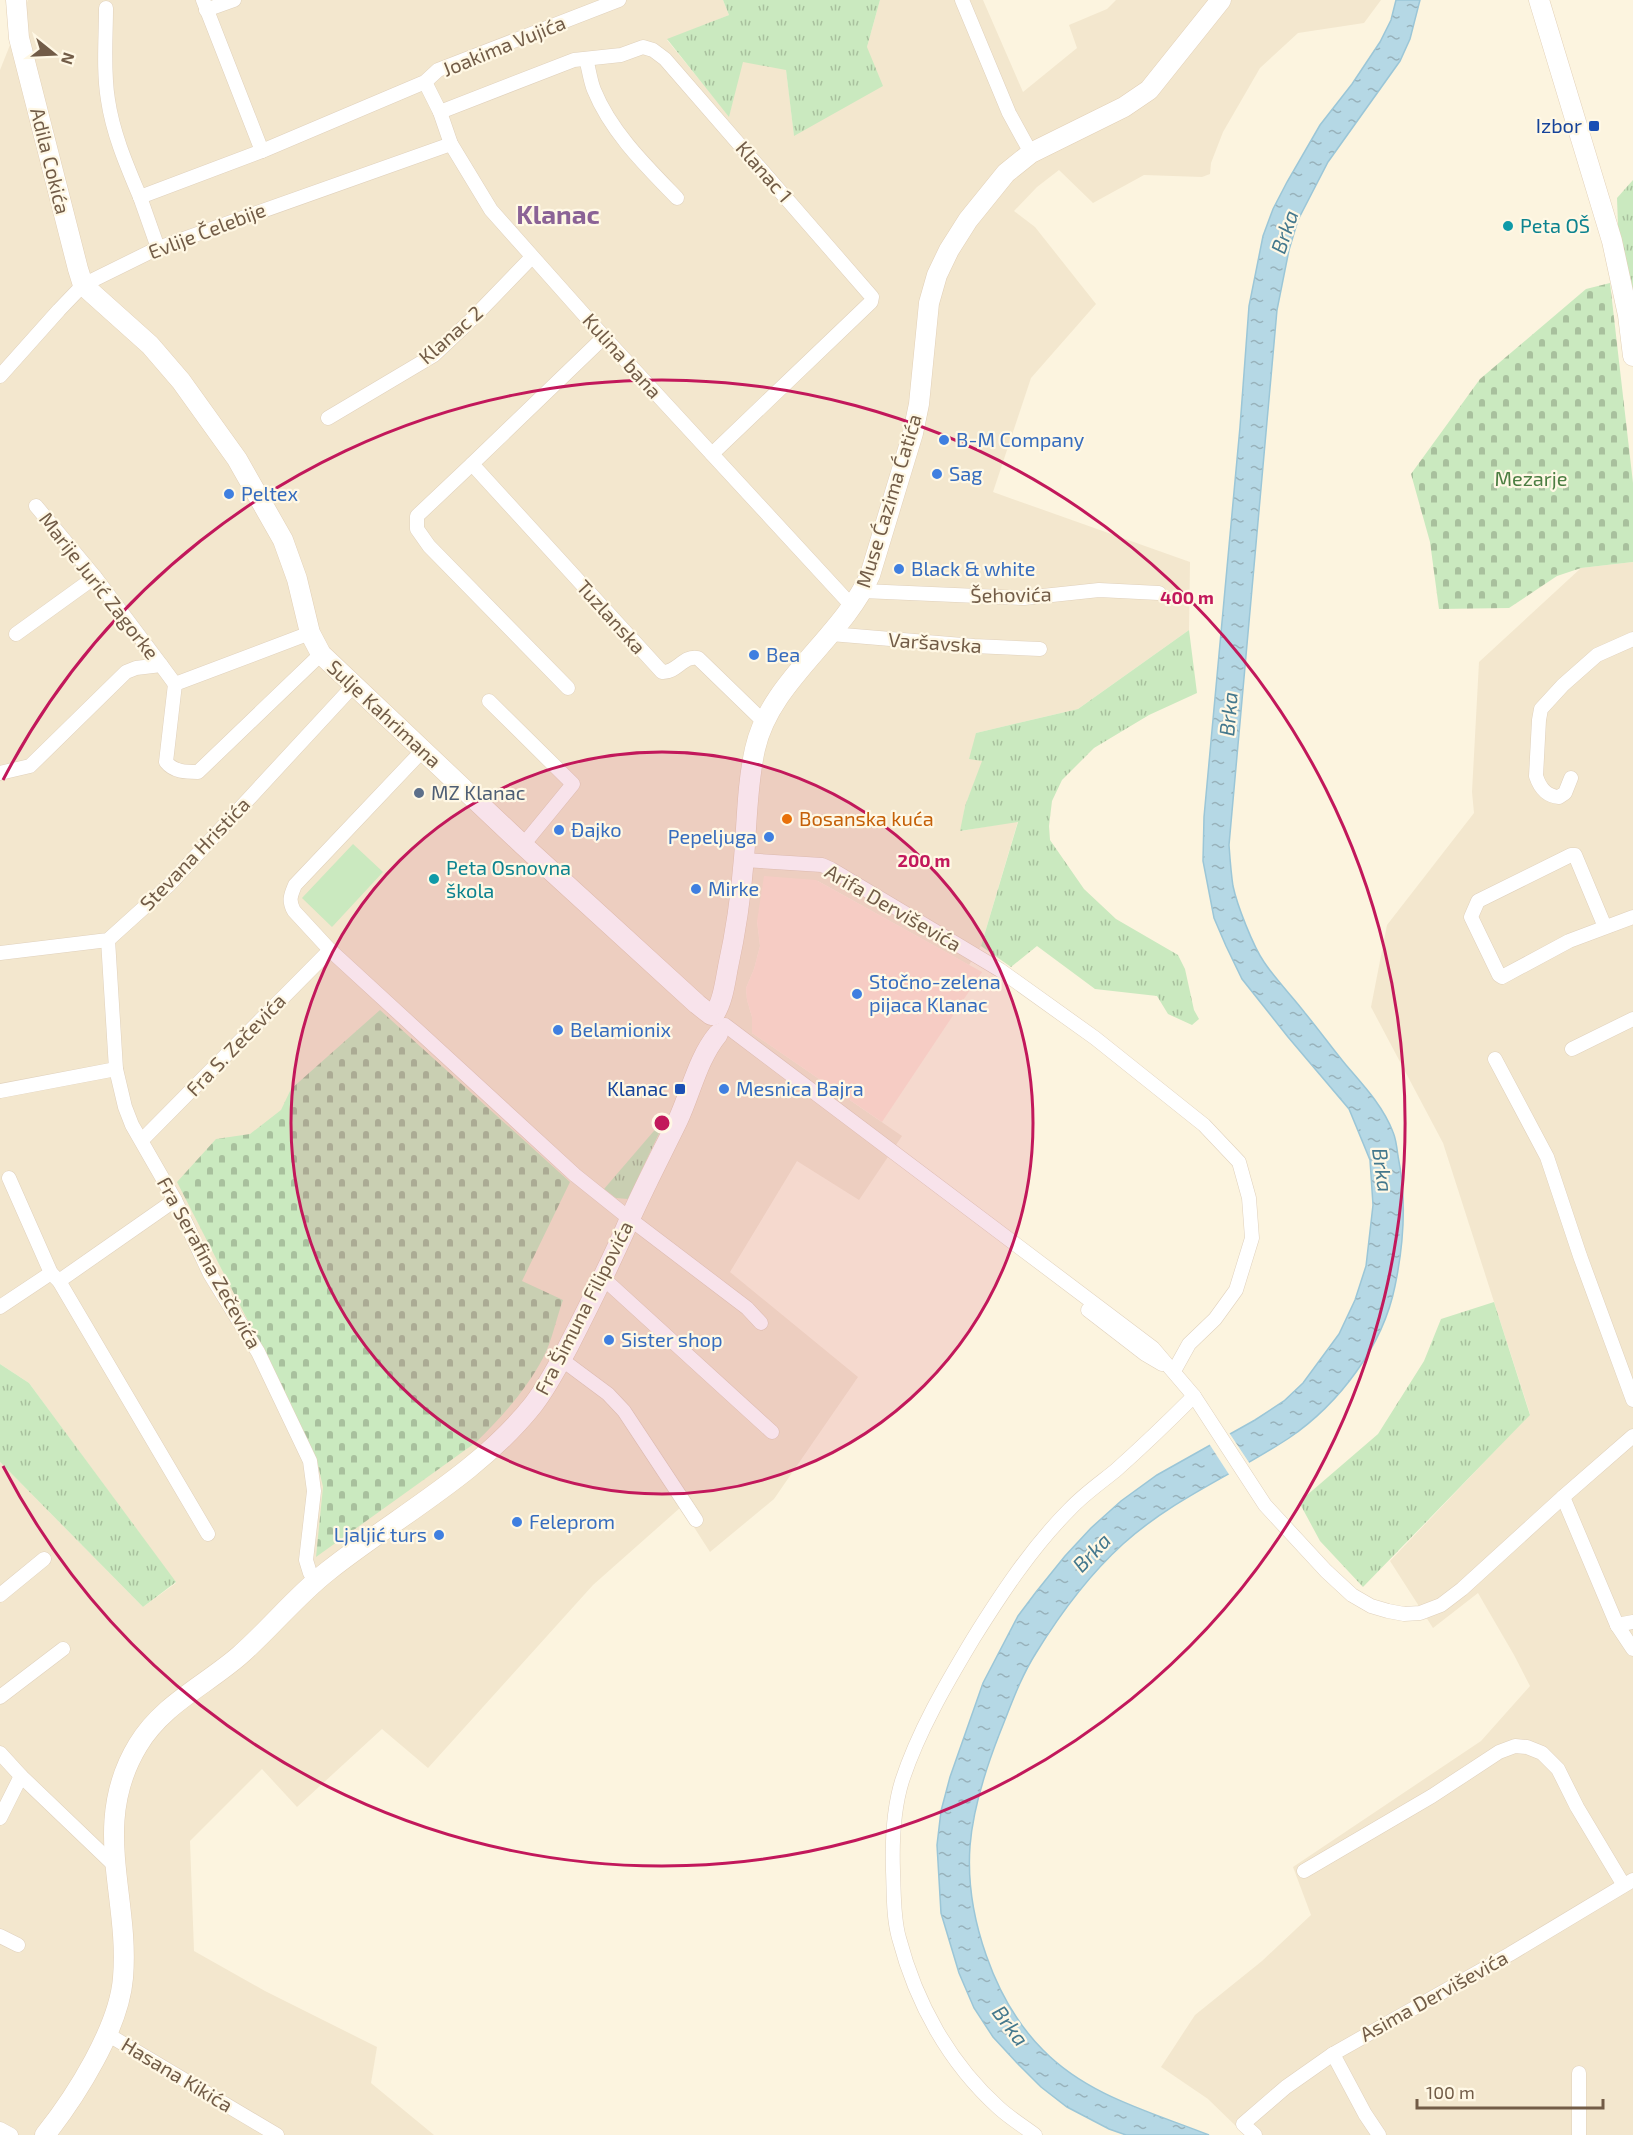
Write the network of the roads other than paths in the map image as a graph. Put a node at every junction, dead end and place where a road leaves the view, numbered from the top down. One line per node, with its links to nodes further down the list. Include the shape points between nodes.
1 (16, 0): 19 (main road, Adila Cokića, via 18,38)
2 (234, 0): 7 (street)
3 (619, 0): 10 (street, Joakima Vujića, via 438,70)
4 (962, 0): 14 (street, via 1009,113)
5 (1221, 0): 14 (main road, Muse Ćazima Ćatića, via 1149,90 1124,107)
6 (1539, 0): 21 (main road, via 1612,241)
7 (204, 5): 13 (street)
8 (106, 8): 15 (street, via 108,103 121,151)
9 (586, 58): 11 (street, Klanac 1); 16 (street, via 604,111); 24 (street, Klanac 1, via 621,55 648,47 665,58 872,297)
10 (425, 82): 11 (street, Kulina bana); 13 (street, Joakima Vujića)
11 (440, 112): 12 (street, Kulina bana)
12 (451, 144): 17 (street, Evlije Čelebije); 18 (street, Kulina bana, via 491,210)
13 (262, 151): 15 (street, Joakima Vujića)
14 (1031, 153): 29 (main road, Muse Ćazima Ćatića, via 993,187 961,230 937,275 928,303 913,433 870,575)
15 (140, 197): 17 (street)
16 (676, 198)
17 (158, 248): 19 (street, Evlije Čelebije)
18 (532, 257): 20 (street, Kulina bana); 23 (street, Klanac 2, via 434,355)
19 (83, 285): 22 (street, Evlije Čelebije); 30 (main road, Sulje Kahrimana, via 150,345 237,459 283,540)
20 (604, 337): 24 (street, Kulina bana); 25 (street)
21 (1633, 353)
22 (0, 376)
23 (328, 418)
24 (712, 454): 29 (street, Kulina bana)
25 (472, 464): 39 (street, via 417,516 417,529 429,546); 41 (street, Tuzlanska, via 662,672 672,671 690,657 698,658)
26 (36, 506): 27 (street, Marije Jurić Zagorke)
27 (95, 577): 31 (street); 36 (street, Marije Jurić Zagorke)
28 (1159, 593): 29 (street, Šehovića, via 1099,590 1024,598)
29 (858, 598): 32 (main road, Muse Ćazima Ćatića)
30 (310, 633): 35 (main road, Sulje Kahrimana); 37 (street)
31 (16, 634)
32 (831, 634): 34 (street, Varšavska); 41 (main road, Muse Ćazima Ćatića)
33 (1633, 639): 44 (street, via 1597,656 1541,709 1536,776 1539,784 1551,796 1559,797)
34 (1040, 649)
35 (321, 654): 37 (street, via 198,772 179,770 166,762); 38 (main road, Sulje Kahrimana)
36 (161, 665): 37 (street, Marije Jurić Zagorke); 43 (street, via 126,672 30,766)
37 (175, 684)
38 (354, 685): 42 (main road, Sulje Kahrimana); 49 (street, Stevana Hristića, via 169,885)
39 (568, 688)
40 (489, 701): 45 (street, via 573,784)
41 (763, 721): 46 (main road, Muse Ćazima Ćatića, via 750,773)
42 (423, 750): 45 (main road, Sulje Kahrimana); 50 (street, via 296,885 290,897 290,903)
43 (0, 773)
44 (1571, 778)
45 (524, 845): 53 (main road, Sulje Kahrimana)
46 (744, 860): 53 (main road, Muse Ćazima Ćatića, via 734,940); 67 (street, Arifa Derviševića, via 822,865 1000,970 1095,1038 1203,1125 1239,1162 1249,1198 1252,1238 1236,1290 1215,1319 1189,1344)
47 (1633, 916): 48 (street)
48 (1605, 927): 48 (street, via 1569,941 1502,977 1471,916 1478,901 1575,855)
49 (108, 940): 51 (street); 56 (street, Fra Serafina Zečevića)
50 (330, 950): 58 (street, Fra S. Zečevića); 61 (street, via 567,1167)
51 (0, 953)
52 (1633, 1019): 54 (street)
53 (713, 1021): 61 (main road, Fra Šimuna Filipovića, via 711,1044); 67 (street, via 1145,1354)
54 (1572, 1049)
55 (1495, 1059): 69 (street, via 1547,1157)
56 (116, 1069): 57 (street); 58 (street, Fra Serafina Zečevića, via 125,1107)
57 (0, 1090)
58 (142, 1140): 60 (street, Fra Serafina Zečevića)
59 (9, 1178): 62 (street)
60 (175, 1200): 62 (street); 76 (street, Fra Serafina Zečevića, via 210,1274 258,1352 310,1461 314,1491 306,1560)
61 (630, 1219): 63 (main road, Fra Šimuna Filipovića); 65 (street, via 747,1308)
62 (55, 1277): 64 (street); 74 (street)
63 (603, 1278): 66 (main road, Fra Šimuna Filipovića); 70 (street)
64 (0, 1307)
65 (761, 1323)
66 (561, 1359): 73 (street, via 624,1411); 76 (main road, Fra Šimuna Filipovića, via 536,1402 508,1435 464,1472)
67 (1174, 1371): 68 (street)
68 (1194, 1396): 72 (street, via 1266,1505 1326,1571 1371,1606 1404,1614 1441,1605); 99 (street, via 1070,1508 1031,1555 950,1677 901,1783 892,1832 894,1901 899,1937 912,1978 928,2017 974,2083)
69 (1633, 1400)
70 (772, 1432)
71 (1633, 1436): 72 (street)
72 (1563, 1497): 79 (street)
73 (696, 1520)
74 (208, 1533)
75 (44, 1559): 77 (street)
76 (316, 1580): 86 (main road, Fra Šimuna Filipovića, via 239,1656 153,1723 138,1745 119,1788 113,1831)
77 (0, 1595)
78 (1633, 1622): 79 (street)
79 (1617, 1625): 81 (street)
80 (63, 1649): 82 (street)
81 (1633, 1649)
82 (0, 1698)
83 (0, 1753): 84 (street)
84 (21, 1776): 85 (street); 86 (street)
85 (0, 1818)
86 (114, 1865): 91 (main road, Fra Šimuna Filipovića, via 123,1939 123,1979 118,2008)
87 (1304, 1871): 88 (street, via 1515,1746 1542,1753 1558,1769 1577,1807)
88 (1628, 1882): 92 (street, Asima Derviševića)
89 (0, 1936): 90 (street)
90 (18, 1945)
91 (107, 2034): 94 (main road, Fra Šimuna Filipovića); 98 (street, Hasana Kikića)
92 (1332, 2054): 100 (street, Asima Derviševića, via 1243,2124); 101 (street)
93 (1579, 2073): 102 (street)
94 (56, 2127): 97 (main road, Fra Šimuna Filipovića)
95 (0, 2129): 96 (street)
96 (11, 2135)
97 (45, 2135)
98 (277, 2135)
99 (1035, 2135)
100 (1255, 2135)
101 (1379, 2135)
102 (1579, 2135)

